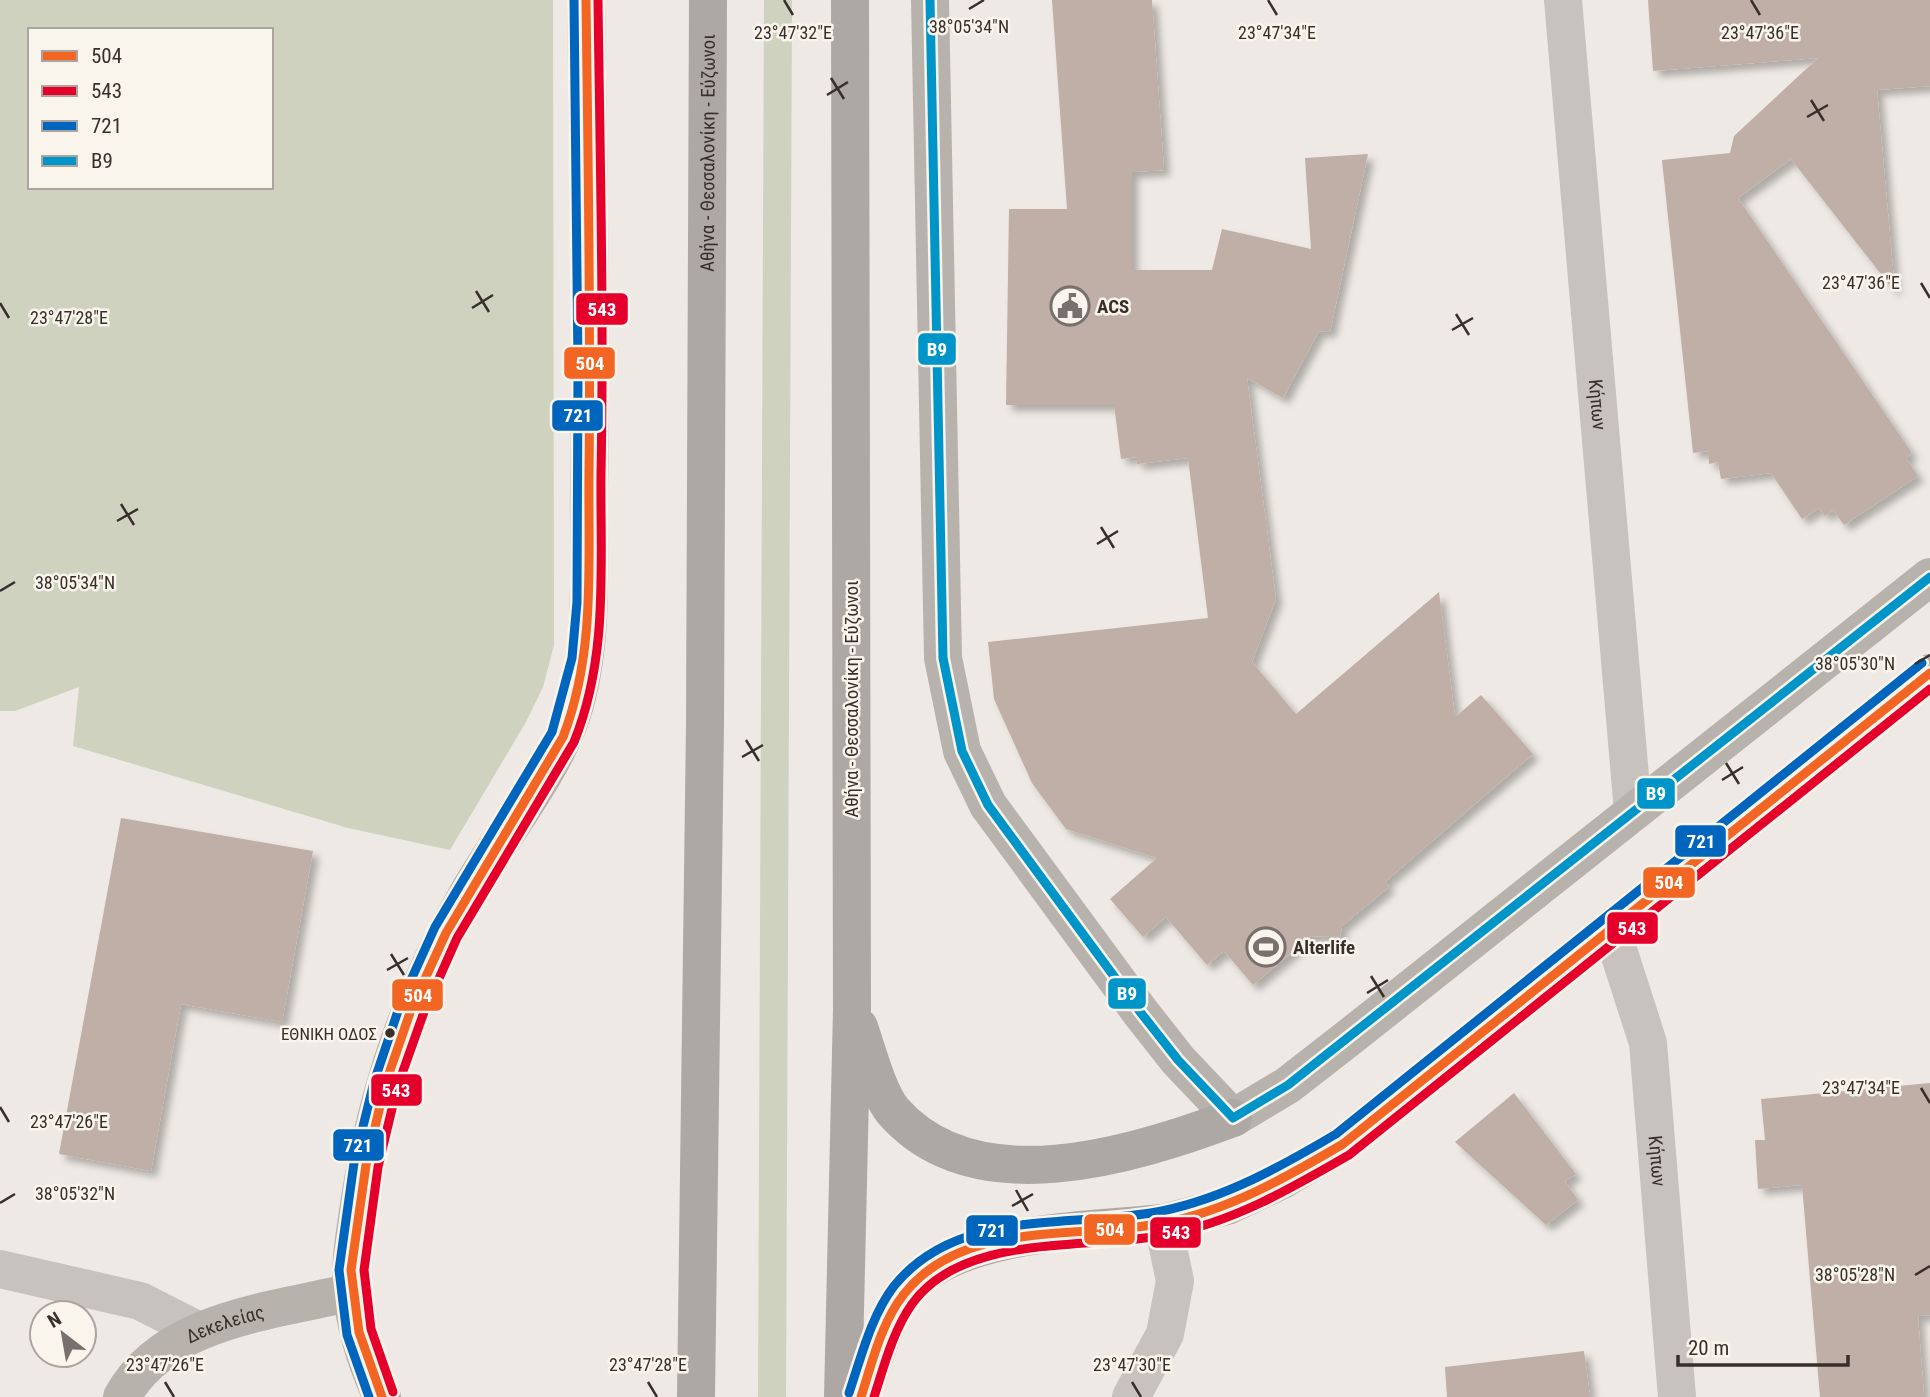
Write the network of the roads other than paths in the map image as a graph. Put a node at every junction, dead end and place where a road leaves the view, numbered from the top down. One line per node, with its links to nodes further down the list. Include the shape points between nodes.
1 (586, 0): 14 (main road, via 592,371 582,678 554,754 467,894 419,989 368,1145 353,1245)
2 (708, 0): 18 (highway, Αθήνα - Θεσσαλονίκη - Εύζωνοι)
3 (850, 0): 10 (highway, Αθήνα - Θεσσαλονίκη - Εύζωνοι)
4 (930, 0): 11 (main road, via 943,658 962,751 988,805 1178,1060)
5 (1563, 0): 8 (street, Κήπων)
6 (1930, 577): 8 (main road)
7 (1930, 673): 9 (main road)
8 (1633, 811): 11 (main road, via 1288,1085)
9 (1612, 931): 12 (main road, via 1343,1144 1227,1206); 22 (street, Κήπων, via 1648,1043)
10 (852, 1009): 11 (highway, via 891,1109 921,1137 957,1156 999,1164 1111,1156); 19 (highway, Αθήνα - Θεσσαλονίκη - Εύζωνοι)
11 (1233, 1118)
12 (1163, 1223): 20 (highway, via 1008,1240 967,1251 933,1267 905,1292 887,1322); 21 (street, via 1175,1280 1165,1334)
13 (0, 1269): 15 (street, via 140,1301)
14 (352, 1292): 15 (main road, Δεκελείας); 17 (main road, via 372,1376)
15 (199, 1331): 16 (main road, Δεκελείας, via 164,1349)
16 (122, 1397)
17 (382, 1397)
18 (696, 1397)
19 (843, 1397)
20 (861, 1397)
21 (1131, 1397)
22 (1677, 1397)

